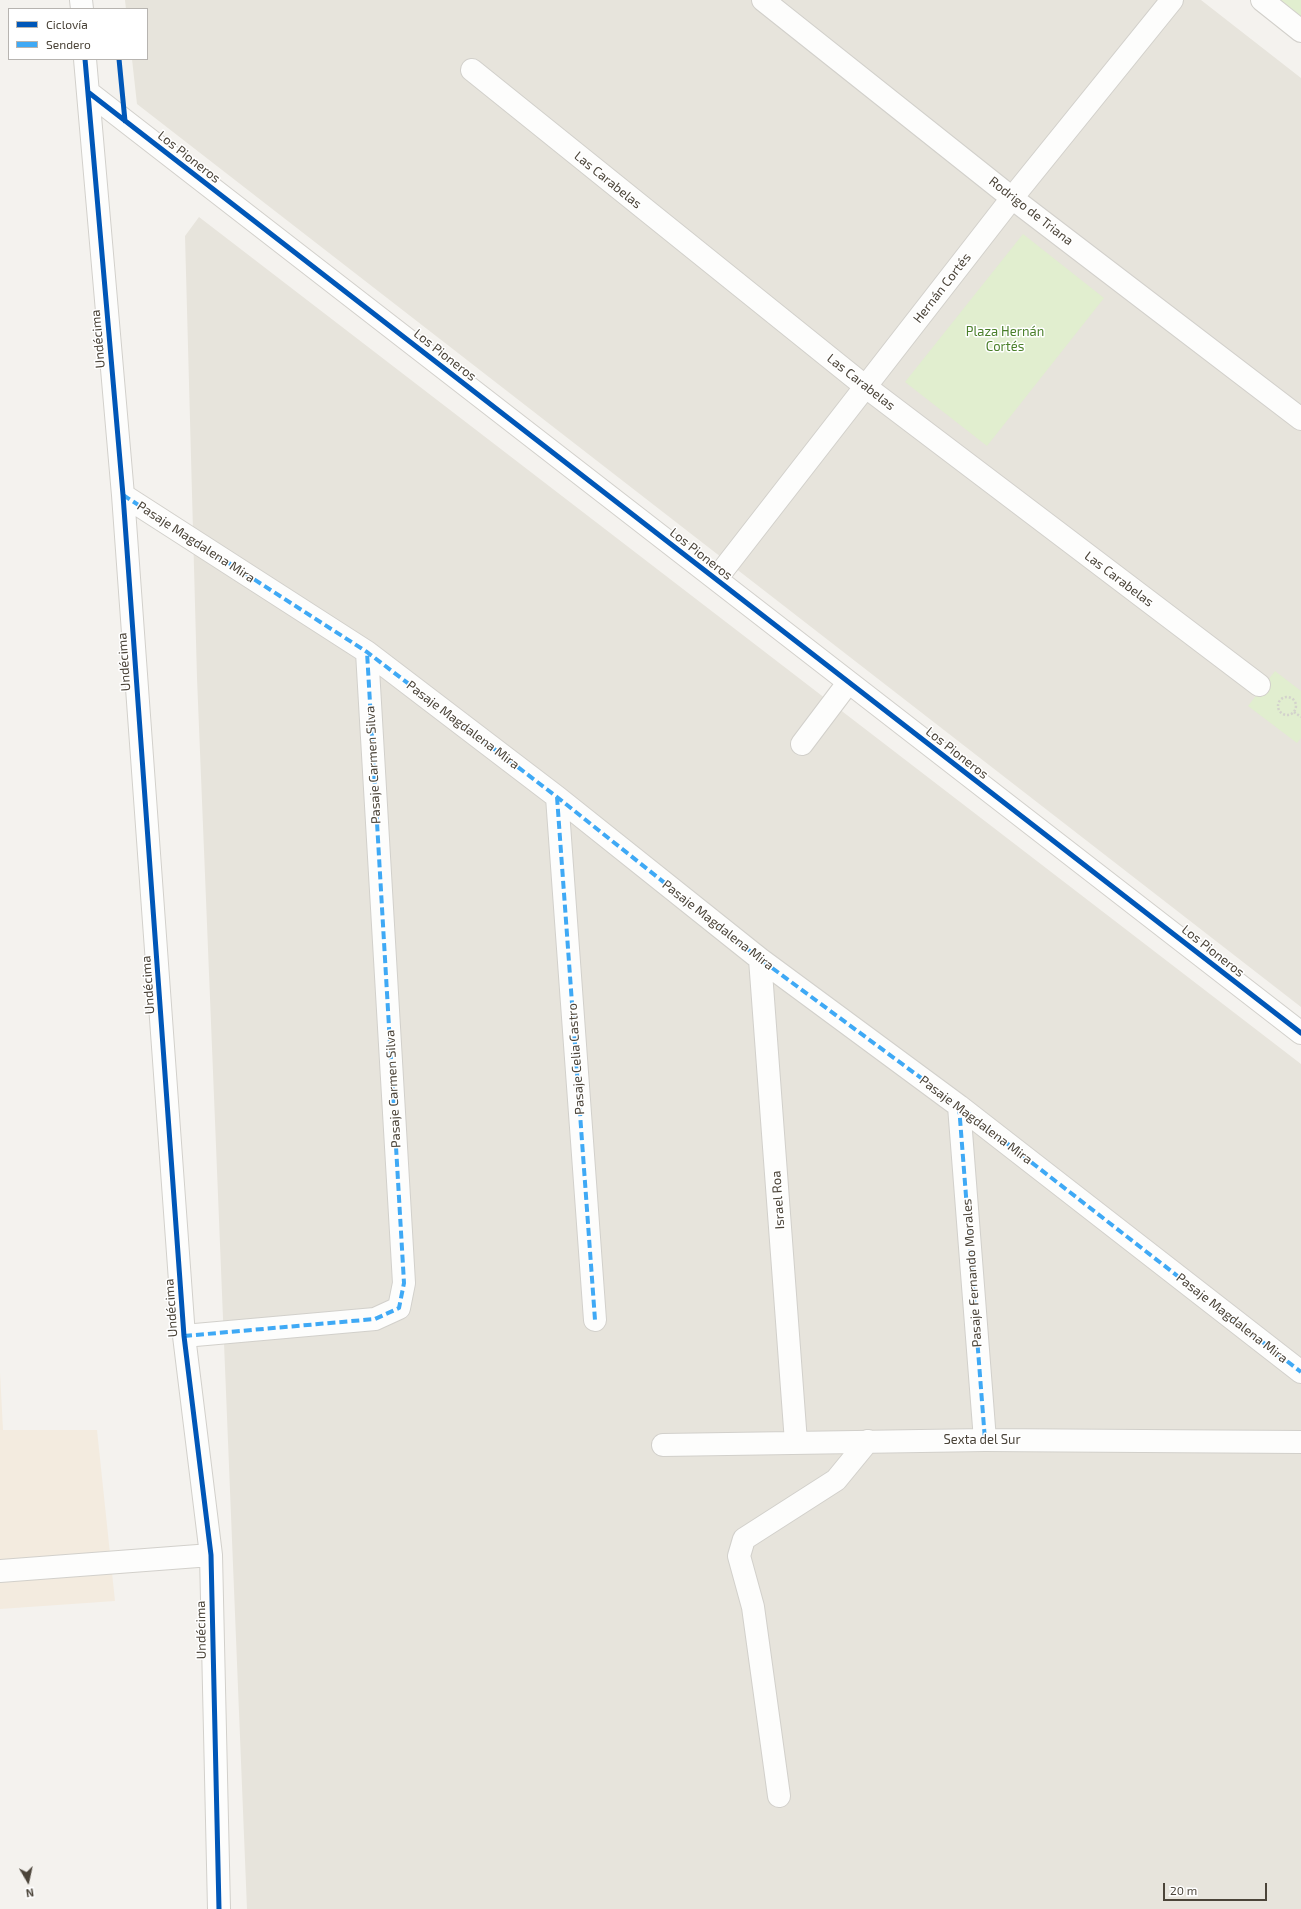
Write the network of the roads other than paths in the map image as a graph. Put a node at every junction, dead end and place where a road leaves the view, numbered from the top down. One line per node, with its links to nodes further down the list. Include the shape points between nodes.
1 (763, 0): 8 (street, Rodrigo de Triana)
2 (1172, 0): 8 (street, Hernán Cortés)
3 (1262, 0): 4 (street)
4 (1301, 31)
5 (85, 60): 7 (street, Undécima)
6 (472, 70): 9 (street, Las Carabelas)
7 (88, 92): 11 (street, Undécima); 12 (street, Los Pioneros)
8 (1012, 198): 9 (street, Hernán Cortés); 10 (street, Rodrigo de Triana)
9 (866, 387): 12 (street, Hernán Cortés); 15 (street, Las Carabelas)
10 (1301, 419)
11 (123, 495): 13 (street, Pasaje Magdalena Mira); 22 (street, Undécima)
12 (716, 579): 14 (street, Los Pioneros)
13 (367, 652): 17 (street, Pasaje Magdalena Mira); 22 (street, Pasaje Carmen Silva, via 404,1283 398,1308 375,1320)
14 (848, 683): 16 (street); 19 (street, Los Pioneros)
15 (1259, 685)
16 (802, 744)
17 (556, 797): 18 (street, Pasaje Magdalena Mira); 21 (street, Pasaje Celia Castro)
18 (760, 959): 20 (street, Pasaje Magdalena Mira); 26 (street, Israel Roa)
19 (1301, 1033)
20 (959, 1106): 23 (street, Pasaje Magdalena Mira); 24 (street, Pasaje Fernando Morales)
21 (595, 1320)
22 (184, 1336): 29 (street, Undécima)
23 (1301, 1372)
24 (985, 1440): 25 (street, Sexta del Sur); 27 (street, Sexta del Sur)
25 (868, 1441): 26 (street, Sexta del Sur); 31 (street, via 836,1480 744,1539 739,1556 753,1607)
26 (796, 1442): 28 (street, Sexta del Sur)
27 (1301, 1442)
28 (663, 1445)
29 (211, 1555): 30 (street); 32 (street, Undécima)
30 (0, 1571)
31 (779, 1796)
32 (219, 1909)

